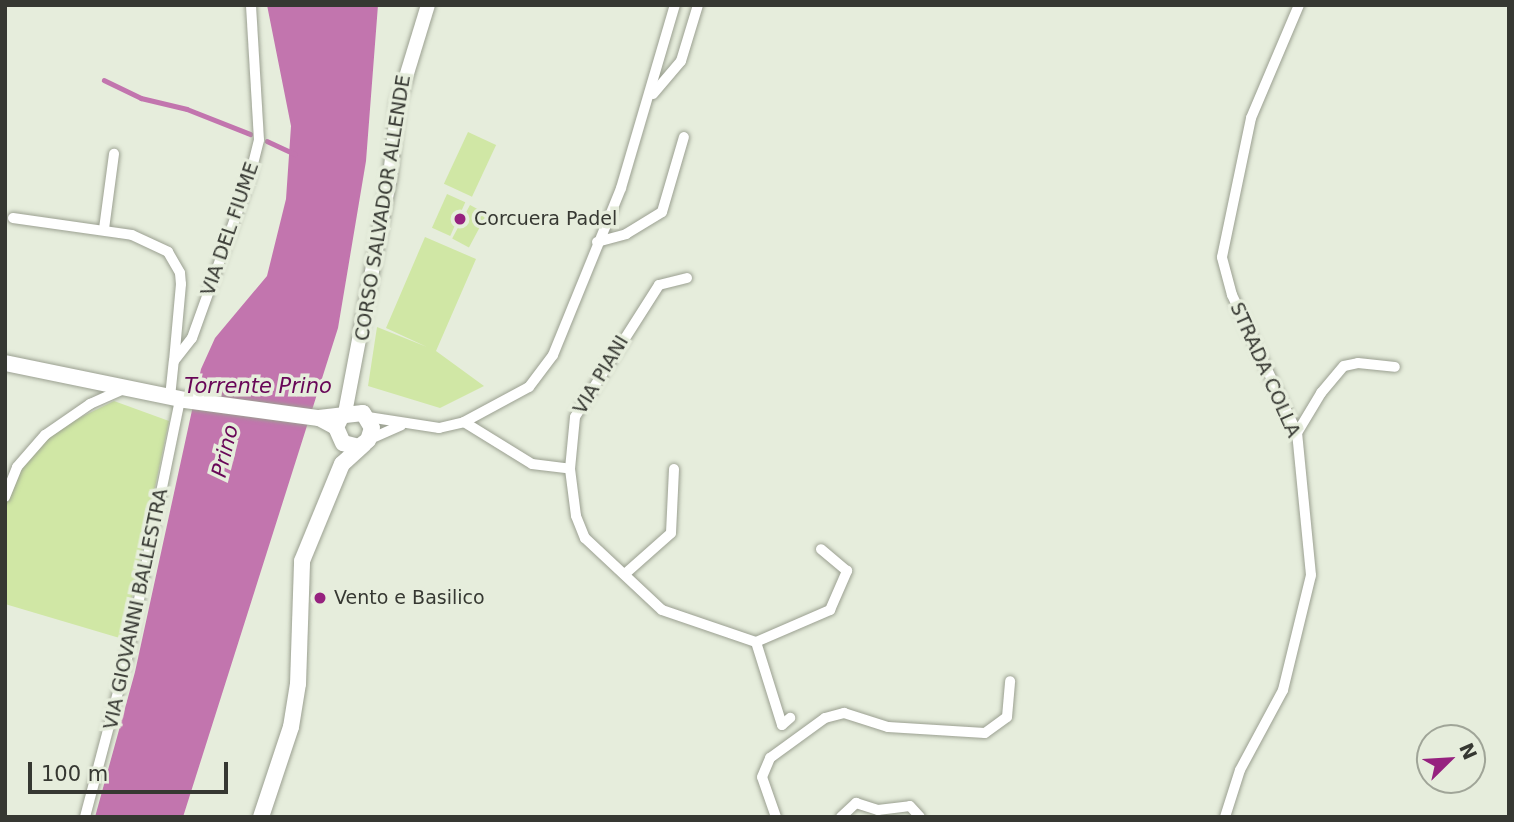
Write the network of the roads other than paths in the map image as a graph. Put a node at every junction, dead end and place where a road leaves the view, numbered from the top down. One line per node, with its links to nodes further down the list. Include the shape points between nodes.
1 (251, 5): 13 (street, VIA DEL FIUME, via 258,140 249,180 192,338)
2 (428, 5): 17 (street, CORSO SALVADOR ALLENDE, via 398,103)
3 (675, 5): 6 (street)
4 (698, 5): 6 (street, via 681,61)
5 (1299, 5): 23 (street, STRADA COLLA, via 1251,118 1222,257 1231,295)
6 (651, 96): 11 (street)
7 (684, 137): 11 (street, via 662,212 626,234)
8 (114, 155): 10 (street)
9 (13, 218): 10 (street, VIA DEL FIUME)
10 (104, 229): 13 (street, VIA DEL FIUME, via 152,242 175,262 181,284)
11 (597, 242): 20 (street, via 553,355 529,387)
12 (687, 278): 26 (street, VIA PIANI, via 659,285 620,342 575,417)
13 (174, 362): 18 (street, VIA DEL FIUME)
14 (5, 363): 16 (main road)
15 (1395, 367): 23 (street, via 1344,366)
16 (126, 388): 18 (main road); 28 (street, via 90,404 45,435 17,467)
17 (352, 394): 19 (street); 21 (street, CORSO SALVADOR ALLENDE)
18 (178, 399): 21 (main road); 34 (street, VIA GIOVANNI BALLESTRA, via 127,658)
19 (365, 415): 21 (main road); 22 (street); 24 (main road, via 372,428)
20 (464, 422): 22 (street, via 439,428); 26 (street, via 532,464)
21 (340, 423): 24 (main road, via 347,446); 25 (main road)
22 (402, 425): 24 (street)
23 (1297, 433): 39 (street, STRADA COLLA, via 1311,558 1309,589 1283,690 1240,770)
24 (366, 442): 25 (main road)
25 (342, 464): 35 (main road, via 302,561 298,684 291,727)
26 (570, 469): 30 (street, VIA PIANI, via 576,516 585,538)
27 (674, 469): 30 (street, via 671,533)
28 (5, 497)
29 (821, 549): 31 (street, via 846,570 830,610)
30 (626, 573): 31 (street, VIA PIANI, via 662,610)
31 (756, 642): 33 (street, via 782,725)
32 (1010, 681): 36 (street, via 1007,717 985,733 888,727 844,713 825,718 770,758 762,777)
33 (790, 718)
34 (85, 817)
35 (261, 817)
36 (776, 817)
37 (841, 817): 38 (street, via 856,803 878,810 910,806)
38 (920, 817)
39 (1225, 817)

